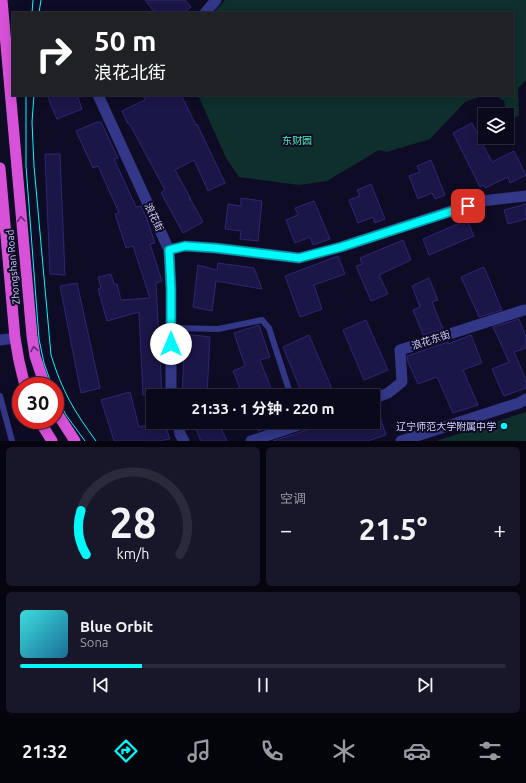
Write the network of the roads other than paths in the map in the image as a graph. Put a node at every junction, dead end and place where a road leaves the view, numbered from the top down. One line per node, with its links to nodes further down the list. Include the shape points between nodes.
1 (2, 0): 4 (highway, Zhongshan Road)
2 (216, 0): 3 (street)
3 (206, 12)
4 (10, 69): 5 (highway, Zhongshan Road, one-way to 4)
5 (12, 93)
6 (12, 96): 17 (highway, Zhongshan Road, one-way to 6, via 32,336)
7 (98, 96): 10 (street, 浪花街)
8 (0, 168): 11 (highway, Zhongshan Road)
9 (526, 196): 10 (street, via 482,201 299,258 185,246)
10 (169, 250): 13 (street, 浪花街)
11 (4, 258): 14 (highway, Zhongshan Road)
12 (524, 310): 21 (street, 浪花东街, via 400,350 402,382)
13 (171, 328): 18 (street, 浪花街); 19 (lane, via 218,329 262,320 269,328)
14 (15, 338): 15 (street); 16 (highway, Zhongshan Road)
15 (0, 340)
16 (23, 377)
17 (42, 377)
18 (171, 389)
19 (289, 389)
20 (0, 396): 27 (lane)
21 (380, 396)
22 (526, 399): 32 (street)
23 (64, 425): 29 (highway)
24 (45, 429): 28 (highway)
25 (179, 429): 30 (street)
26 (286, 429): 31 (street)
27 (12, 441)
28 (52, 441)
29 (75, 441)
30 (184, 441)
31 (251, 441)
32 (401, 441)

